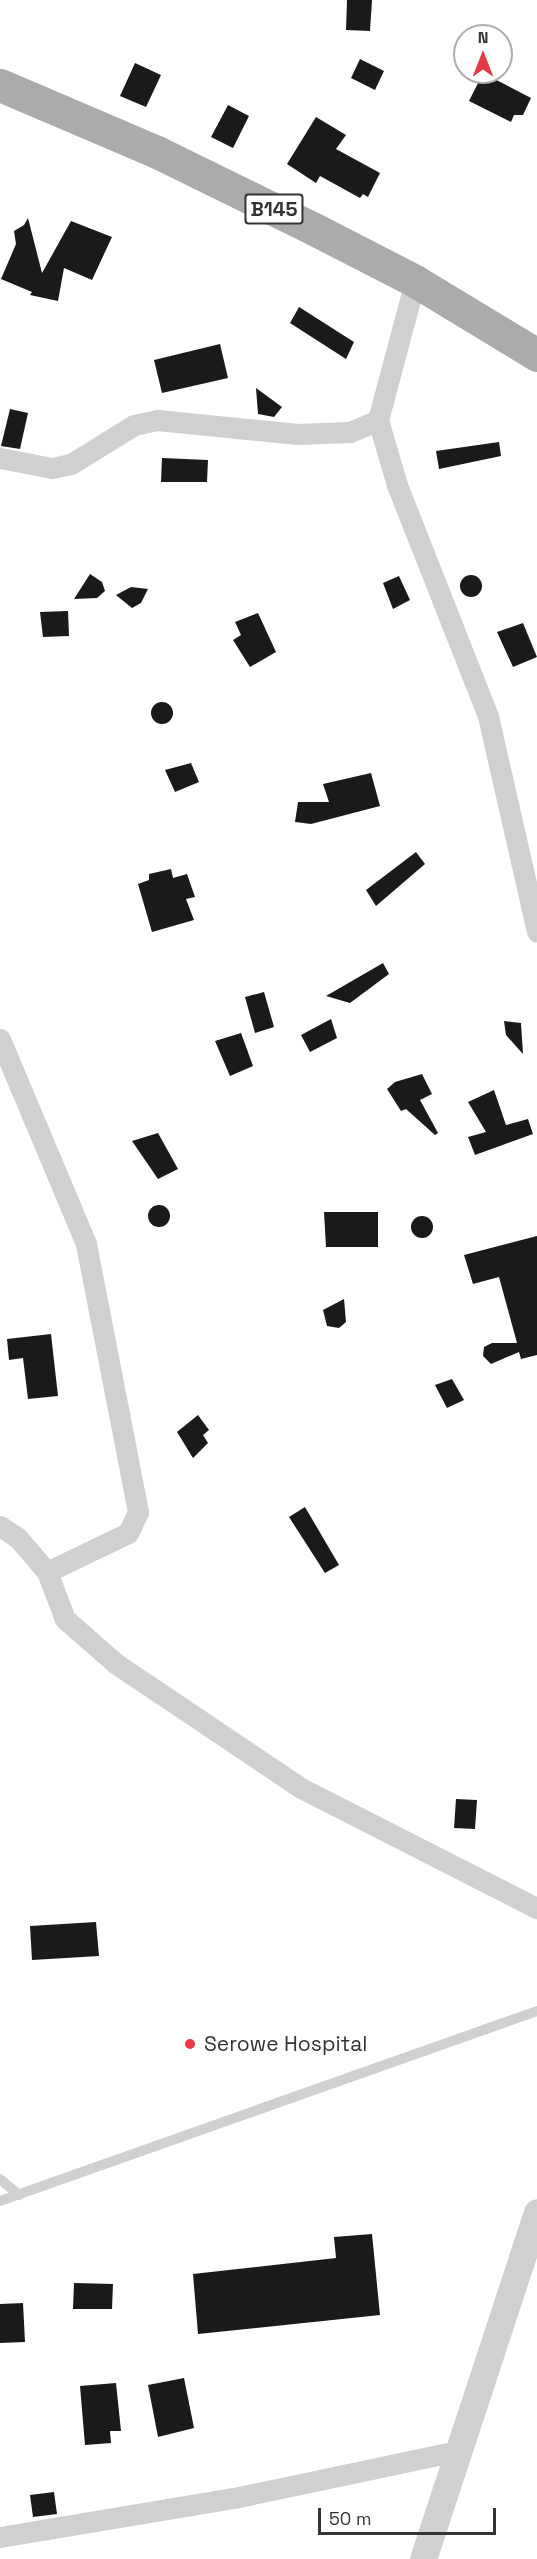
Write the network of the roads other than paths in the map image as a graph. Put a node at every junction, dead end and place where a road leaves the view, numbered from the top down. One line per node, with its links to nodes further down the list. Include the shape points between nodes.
1 (0, 85): 2 (main road, B145, via 157,152)
2 (415, 281): 3 (main road, B145); 4 (street)
3 (537, 355)
4 (378, 420): 5 (street, via 350,432 297,434 157,420 134,425 70,464 52,468); 6 (street, via 400,495 488,716)
5 (0, 458)
6 (536, 925)
7 (0, 1039): 9 (street, via 86,1244 138,1512 128,1533)
8 (0, 1526): 9 (street, via 18,1538)
9 (47, 1572): 10 (street, via 65,1619 115,1663 301,1788)
10 (537, 1908)
11 (537, 2011): 13 (lane)
12 (0, 2180): 13 (lane)
13 (19, 2195): 14 (lane)
14 (0, 2201)
15 (537, 2212): 16 (street)
16 (457, 2451): 17 (street, via 234,2498); 18 (street)
17 (0, 2537)
18 (423, 2559)

